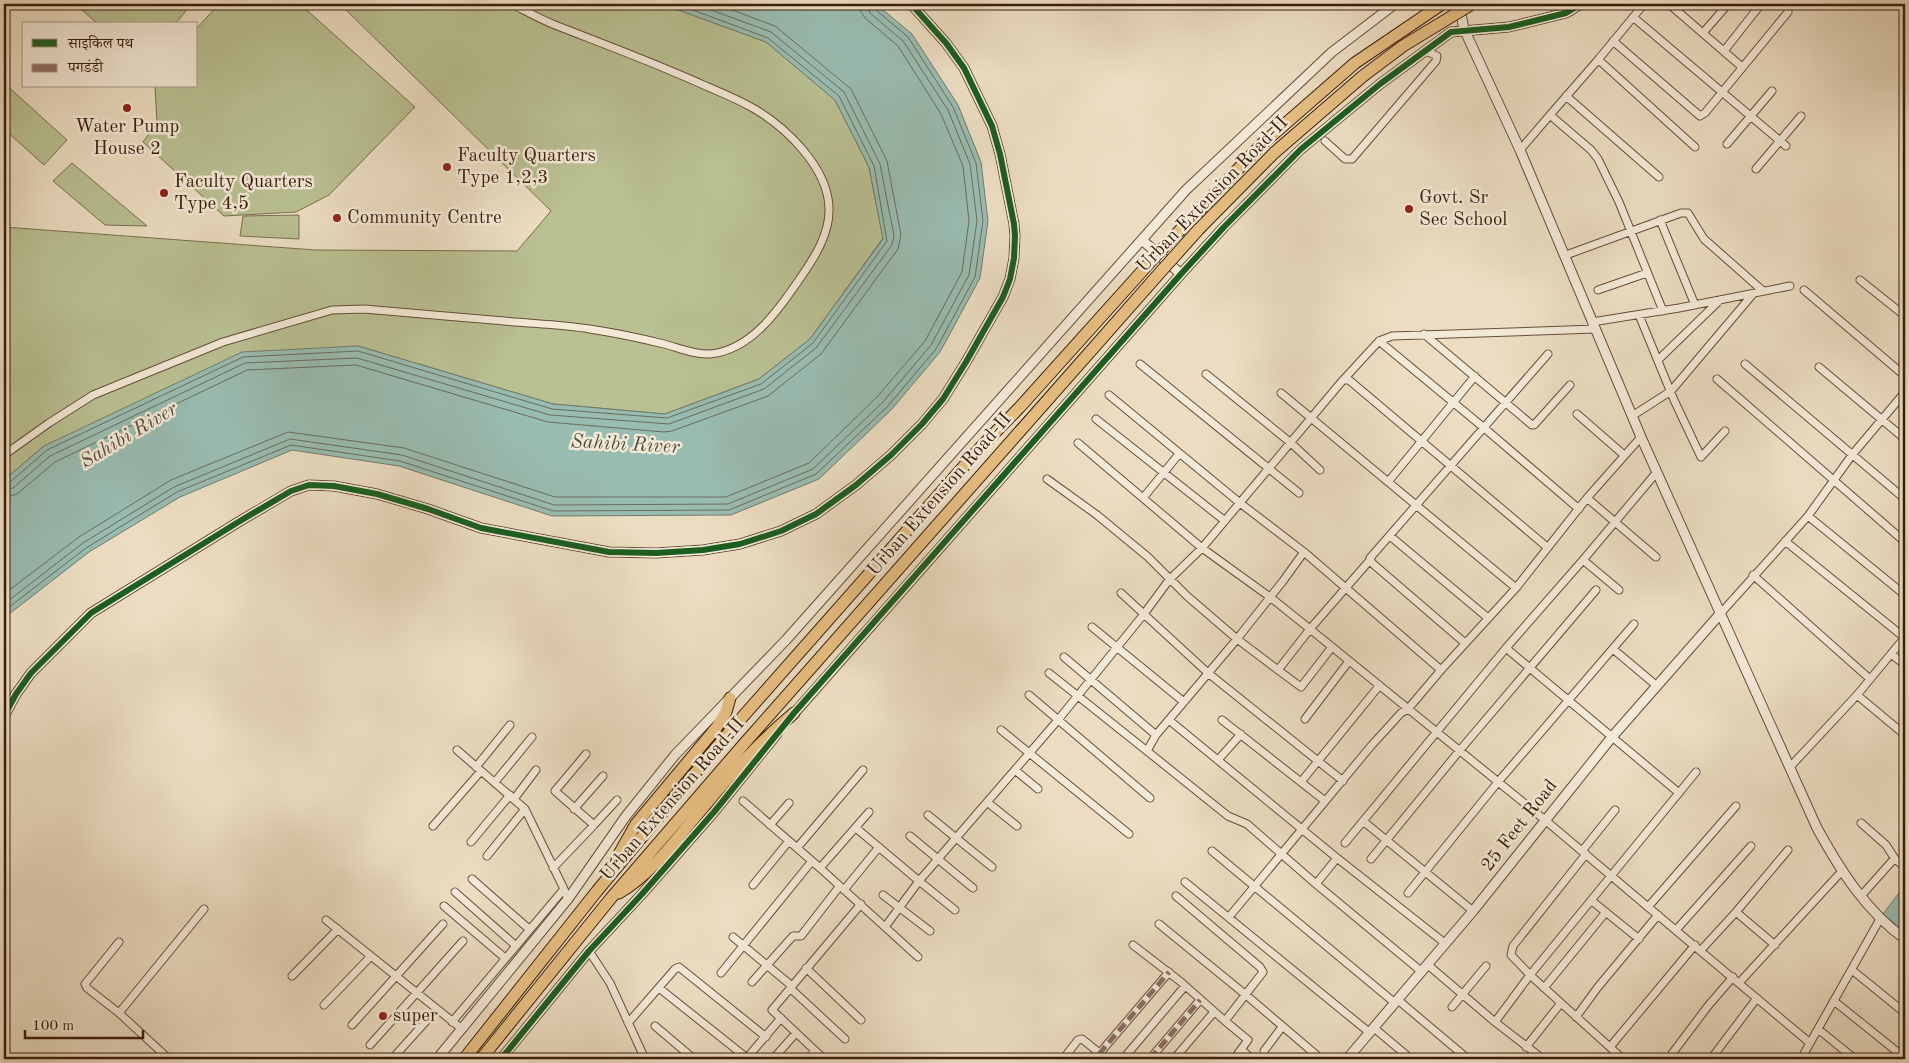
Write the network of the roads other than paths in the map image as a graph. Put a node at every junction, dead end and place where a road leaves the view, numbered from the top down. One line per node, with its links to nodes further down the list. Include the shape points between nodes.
1 (512, 4): 85 (street, via 551,24 633,54 750,106 780,127 802,149 818,170 828,198 826,228 821,244 803,274 762,328 744,341 711,354 589,328 364,309 332,310 223,342 94,395)
2 (911, 4): 158 (street, via 964,68 992,126 1014,224 1014,258 1003,297 943,398 922,424 856,485 816,514 782,531 740,544 656,553 609,552 525,537 481,528 377,494 309,485 291,491 91,613 32,673)
3 (1395, 4): 37 (street, via 1325,58 1186,190)
4 (1442, 4): 236 (highway, Urban Extension Road-II, bridge, via 1355,63 1260,145 1192,216 737,722)
5 (1459, 4): 14 (street)
6 (1472, 4): 255 (highway, Urban Extension Road-II, bridge, via 1403,46 1363,76 1274,153 1199,229)
7 (1581, 4): 14 (street, via 1566,13 1509,26)
8 (1644, 4): 13 (street)
9 (1669, 4): 15 (street)
10 (1728, 4): 15 (street)
11 (1761, 4): 18 (street)
12 (1788, 12): 20 (street)
13 (1633, 17): 16 (street); 21 (street)
14 (1464, 30): 17 (street, via 1451,32); 32 (street)
15 (1704, 33): 18 (street)
16 (1613, 41): 19 (street); 21 (street, via 1698,115 1705,113)
17 (1426, 51): 27 (street, via 1437,56 1436,61 1352,159 1345,159); 40 (street, via 1301,149)
18 (1724, 51): 20 (street)
19 (1597, 61): 23 (street); 31 (street)
20 (1742, 67): 21 (street)
21 (1722, 92): 25 (street)
22 (1772, 92): 25 (street)
23 (1566, 96): 24 (street); 34 (street)
24 (1550, 115): 32 (street); 36 (street, via 1595,154)
25 (1750, 116): 28 (street); 29 (street)
26 (1801, 116): 28 (street)
27 (1325, 141)
28 (1780, 141): 30 (street); 33 (street)
29 (1727, 144)
30 (1786, 146)
31 (1695, 147)
32 (1520, 150): 38 (street)
33 (1756, 169)
34 (1658, 177)
35 (1660, 220): 36 (street); 45 (street, via 1681,213 1689,214 1704,239); 48 (street)
36 (1630, 231): 38 (street); 39 (street)
37 (1142, 240): 40 (street); 153 (street, via 786,640)
38 (1566, 255): 52 (street)
39 (1647, 273): 43 (street); 49 (street)
40 (1181, 274): 157 (street)
41 (1860, 280): 51 (street)
42 (1790, 286): 45 (street)
43 (1598, 290)
44 (1804, 290): 62 (street)
45 (1763, 291): 46 (street)
46 (1753, 294): 47 (street); 66 (street)
47 (1720, 300): 48 (street); 56 (street)
48 (1695, 305): 49 (street)
49 (1663, 311): 50 (street)
50 (1639, 315): 52 (street); 56 (street)
51 (1905, 316)
52 (1594, 325): 53 (street); 73 (street)
53 (1424, 334): 54 (street, via 1392,336); 61 (street)
54 (1379, 341): 63 (street); 70 (street)
55 (1548, 354): 71 (street)
56 (1658, 360): 66 (street)
57 (1140, 364): 89 (street)
58 (1745, 364): 87 (street)
59 (1819, 366): 76 (street)
60 (1206, 374): 83 (street)
61 (1475, 376): 70 (street); 71 (street)
62 (1905, 376)
63 (1344, 379): 74 (street); 81 (street)
64 (1717, 379): 94 (street)
65 (1570, 386): 71 (street, via 1533,426)
66 (1671, 391): 73 (street); 78 (street, via 1701,457)
67 (1905, 392): 76 (street)
68 (1281, 393): 74 (street)
69 (1109, 395): 84 (street)
70 (1454, 402): 77 (street); 81 (street)
71 (1506, 402): 77 (street)
72 (1577, 414): 86 (street)
73 (1632, 416): 79 (street)
74 (1312, 418): 83 (street); 95 (street)
75 (1096, 419): 91 (street)
76 (1882, 420): 80 (street); 87 (street)
77 (1483, 426): 88 (street); 102 (street)
78 (1725, 431)
79 (1641, 437): 86 (street); 92 (street)
80 (1905, 439)
81 (1420, 442): 88 (street); 95 (street)
82 (1078, 443): 97 (street)
83 (1291, 443): 89 (street); 90 (street)
84 (1180, 454): 91 (street); 100 (street)
85 (4, 455)
86 (1624, 455): 98 (street)
87 (1852, 455): 94 (street); 99 (street)
88 (1450, 467): 101 (street); 109 (street)
89 (1268, 470): 96 (street); 100 (street)
90 (1320, 470)
91 (1163, 472): 97 (street); 104 (street)
92 (1657, 472): 105 (street); 125 (street)
93 (1047, 479): 116 (street, via 1148,557)
94 (1833, 481): 103 (street); 108 (street)
95 (1388, 482): 101 (street)
96 (1299, 493)
97 (1144, 498): 110 (street)
98 (1587, 498): 102 (street); 105 (street)
99 (1905, 499)
100 (1240, 503): 104 (street); 111 (street)
101 (1416, 506): 106 (street); 118 (street)
102 (1579, 509): 109 (street)
103 (1808, 516): 107 (street); 122 (street)
104 (1225, 521): 110 (street)
105 (1615, 522): 112 (street); 114 (street)
106 (1390, 536): 113 (street); 126 (street)
107 (1785, 541): 115 (street); 130 (street)
108 (1905, 542)
109 (1547, 547): 118 (street)
110 (1202, 548): 116 (street); 123 (street)
111 (1304, 552): 117 (street); 123 (street)
112 (1656, 557)
113 (1370, 560): 117 (street); 132 (street)
114 (1583, 560): 120 (street); 135 (street)
115 (1753, 575): 125 (street); 147 (street)
116 (1169, 580): 124 (street); 131 (street)
117 (1345, 588): 129 (street); 143 (street)
118 (1516, 588): 126 (street)
119 (1596, 590): 141 (street)
120 (1620, 590)
121 (1121, 593): 124 (street)
122 (1905, 595)
123 (1270, 597): 129 (street); 131 (street)
124 (1144, 614): 133 (street); 145 (street)
125 (1720, 614): 149 (street, 25 Feet Road); 178 (street)
126 (1488, 618): 132 (street)
127 (1634, 624): 136 (street)
128 (1092, 627): 133 (street)
129 (1310, 629): 134 (street); 142 (street)
130 (1905, 637): 137 (street)
131 (1237, 639): 142 (street); 145 (street)
132 (1465, 643): 143 (street)
133 (1117, 647): 146 (street); 155 (street)
134 (1332, 647): 139 (street); 142 (street, via 1301,687)
135 (1506, 648): 141 (street); 165 (street)
136 (1613, 649): 149 (street); 154 (street)
137 (1891, 654): 140 (street); 147 (street)
138 (1064, 656): 146 (street)
139 (1349, 661): 148 (street); 159 (street)
140 (1905, 665)
141 (1528, 668): 154 (street); 172 (street)
142 (1278, 670)
143 (1441, 670): 156 (street)
144 (1049, 673): 152 (street)
145 (1208, 673): 155 (street); 177 (street)
146 (1091, 679): 152 (street); 167 (street)
147 (1870, 679): 151 (street)
148 (1379, 686): 156 (street); 177 (street)
149 (1657, 686): 169 (street, 25 Feet Road)
150 (1029, 695): 160 (street)
151 (1857, 695): 168 (street); 178 (street)
152 (1078, 696): 160 (street); 173 (street)
153 (730, 698): 236 (highway, via 717,727 636,824 618,856); 256 (street, via 669,762 626,816)
154 (1568, 700): 169 (street); 188 (street)
155 (1184, 702): 161 (street)
156 (1408, 709): 165 (street); 185 (street)
157 (794, 713): 255 (highway, via 744,759 654,865 633,885); 289 (street, via 714,812)
158 (4, 716)
159 (1306, 718)
160 (1058, 720): 174 (street); 192 (street)
161 (1169, 720): 167 (street); 176 (street)
162 (1222, 720): 166 (street)
163 (510, 725): 179 (street)
164 (1001, 730): 174 (street)
165 (1436, 731): 172 (street); 205 (street)
166 (1241, 734): 176 (street); 187 (street)
167 (1156, 735): 173 (street)
168 (1905, 735)
169 (1612, 736): 190 (street); 204 (street, 25 Feet Road)
170 (532, 738): 186 (street)
171 (457, 750): 179 (street)
172 (1460, 750): 188 (street); 216 (street)
173 (1147, 751): 226 (street, via 1228,816 1246,824)
174 (1029, 753): 182 (street); 213 (street)
175 (586, 754): 199 (street, via 555,789 555,793)
176 (1218, 760): 212 (street)
177 (1319, 762): 185 (street); 187 (street)
178 (1790, 768): 239 (street, via 1817,828)
179 (478, 769): 186 (street); 209 (street)
180 (536, 770): 191 (street)
181 (863, 770): 222 (street)
182 (1016, 770): 189 (street); 196 (street)
183 (1696, 772): 190 (street)
184 (603, 776): 199 (street)
185 (1342, 781): 195 (street)
186 (494, 782): 191 (street)
187 (1301, 782): 195 (street)
188 (1498, 782): 204 (street); 238 (street)
189 (1038, 789)
190 (1679, 793): 240 (street)
191 (512, 797): 200 (street); 218 (street)
192 (1150, 798)
193 (617, 800): 207 (street)
194 (743, 801): 208 (street)
195 (1325, 801): 212 (street)
196 (987, 802): 210 (street); 215 (street)
197 (789, 803): 208 (street)
198 (1736, 806): 260 (street)
199 (574, 808): 207 (street)
200 (525, 809): 227 (street); 235 (street)
201 (1615, 810): 225 (street)
202 (869, 812): 211 (street)
203 (928, 815): 215 (street)
204 (1545, 820): 225 (street); 264 (street, 25 Feet Road)
205 (1363, 821): 216 (street); 219 (street)
206 (1861, 823): 230 (street, via 1886,845)
207 (594, 825): 235 (street)
208 (770, 825): 217 (street)
209 (434, 826)
210 (1017, 826)
211 (856, 828): 221 (street); 237 (street)
212 (1302, 830): 226 (street); 228 (street)
213 (1129, 834)
214 (910, 836): 231 (street)
215 (956, 838): 231 (street); 233 (street)
216 (1387, 840): 229 (street); 238 (street)
217 (789, 841): 222 (street); 245 (street)
218 (471, 842)
219 (1345, 843)
220 (1751, 846): 276 (street)
221 (879, 847): 242 (street); 249 (street)
222 (797, 848): 232 (street)
223 (1788, 850): 266 (street)
224 (1212, 851): 246 (street)
225 (1584, 853): 240 (street); 300 (street, via 1513,946 1511,955)
226 (1280, 854): 244 (street); 246 (street)
227 (487, 856)
228 (1337, 858): 244 (street); 283 (street)
229 (1371, 859)
230 (1894, 859): 234 (street); 254 (street)
231 (938, 860): 242 (street); 247 (street)
232 (812, 861): 237 (street); 285 (street)
233 (992, 867)
234 (1905, 867)
235 (553, 868): 248 (street)
236 (616, 868): 354 (highway, Urban Extension Road-II)
237 (820, 868): 249 (street)
238 (1426, 871): 251 (street); 264 (street)
239 (1842, 871): 254 (street); 287 (street)
240 (1612, 876): 257 (street); 260 (street)
241 (472, 879): 275 (street)
242 (919, 881): 261 (street); 263 (street)
243 (1185, 882): 268 (street)
244 (1316, 884): 296 (street)
245 (753, 885)
246 (1254, 886): 268 (street); 316 (street)
247 (973, 888)
248 (564, 889): 256 (street); 275 (street)
249 (841, 889): 258 (street); 293 (street, via 801,936 793,936)
250 (455, 892): 284 (street)
251 (1408, 893)
252 (884, 895): 261 (street)
253 (1176, 896): 312 (street, via 1262,969 1262,974)
254 (1861, 896): 269 (street)
255 (611, 898): 355 (highway, Urban Extension Road-II)
256 (568, 899): 335 (street)
257 (1592, 901): 265 (street); 300 (street)
258 (860, 904): 273 (street); 295 (street)
259 (444, 906): 292 (street)
260 (1648, 907): 267 (street)
261 (899, 908): 273 (street); 277 (street)
262 (204, 909): 323 (street)
263 (955, 910)
264 (1473, 911): 283 (street, 25 Feet Road)
265 (1606, 912): 279 (street); 309 (street)
266 (1736, 912): 287 (street); 288 (street)
267 (1658, 915): 276 (street); 279 (street)
268 (1229, 917): 336 (street)
269 (1880, 919): 280 (street); 297 (street)
270 (326, 920): 274 (street)
271 (443, 924): 302 (street)
272 (1159, 924): 312 (street)
273 (885, 927): 291 (street)
274 (338, 929): 290 (street); 301 (street)
275 (529, 929): 284 (street)
276 (1676, 930): 288 (street)
277 (930, 931)
278 (733, 937): 285 (street)
279 (1639, 939): 324 (street)
280 (1905, 939)
281 (463, 941): 310 (street)
282 (119, 942): 323 (street, via 85,984)
283 (1446, 944): 296 (street, 25 Feet Road)
284 (516, 945): 292 (street)
285 (743, 945): 293 (street); 299 (street)
286 (1133, 945): 298 (street)
287 (1775, 945): 305 (street)
288 (1698, 947): 303 (street); 343 (street)
289 (589, 950): 330 (street, via 610,983); 356 (street)
290 (371, 956): 302 (street); 318 (street)
291 (918, 957)
292 (505, 958): 328 (street)
293 (767, 965): 304 (street); 307 (street)
294 (1486, 966): 311 (street)
295 (806, 968): 307 (street); 326 (street)
296 (1425, 968): 311 (street); 316 (street, 25 Feet Road)
297 (1852, 970): 315 (street); 322 (street)
298 (1169, 972): 306 (street); 347 (street)
299 (721, 973)
300 (1530, 974): 309 (street); 329 (street)
301 (292, 976)
302 (396, 976): 310 (street); 331 (street)
303 (1733, 978): 305 (street); 375 (street)
304 (752, 982)
305 (1739, 983): 313 (street)
306 (1185, 986): 314 (street); 365 (street)
307 (791, 987): 325 (street, via 772,1010); 339 (street)
308 (659, 988): 330 (street); 338 (street, via 679,967); 359 (street)
309 (1544, 988): 317 (street)
310 (417, 993): 320 (street); 341 (street)
311 (1462, 994): 319 (street); 329 (street)
312 (1246, 995): 327 (street); 333 (street)
313 (1757, 998): 340 (street); 348 (street)
314 (1200, 1000): 321 (street); 366 (street)
315 (1834, 1001): 334 (street); 350 (street)
316 (1396, 1002): 336 (street, 25 Feet Road); 372 (street)
317 (1561, 1003): 324 (street); 342 (street)
318 (324, 1005)
319 (1452, 1007)
320 (437, 1009): 328 (street); 352 (street)
321 (1214, 1012): 327 (street); 367 (street)
322 (1905, 1012)
323 (119, 1013): 351 (street)
324 (1576, 1017): 343 (street)
325 (781, 1018): 337 (street); 338 (street)
326 (862, 1020)
327 (1225, 1021): 344 (street, via 1248,1040)
328 (452, 1022): 335 (street)
329 (1495, 1022): 342 (street)
330 (628, 1023): 357 (street)
331 (352, 1025)
332 (655, 1026): 358 (street)
333 (1282, 1027): 346 (street); 370 (street)
334 (1818, 1029): 340 (street); 377 (street)
335 (462, 1030): 353 (street)
336 (1372, 1030): 349 (street, 25 Feet Road); 371 (street)
337 (796, 1033): 345 (street); 360 (street)
338 (766, 1037): 359 (street)
339 (845, 1039)
340 (1810, 1043): 376 (street)
341 (370, 1045)
342 (1526, 1047): 373 (street)
343 (1610, 1047): 374 (street)
344 (1242, 1050): 368 (street); 369 (street)
345 (815, 1051): 361 (street); 362 (street)
346 (1264, 1051)
347 (1097, 1055): 363 (street, via 1080,1039); 364 (street)
348 (1714, 1055)
349 (1350, 1058)
350 (1905, 1058)
351 (169, 1059)
352 (392, 1059)
353 (437, 1059)
354 (464, 1059)
355 (482, 1059)
356 (501, 1059)
357 (645, 1059)
358 (694, 1059)
359 (747, 1059)
360 (772, 1059)
361 (808, 1059)
362 (824, 1059)
363 (1063, 1059)
364 (1106, 1059)
365 (1124, 1059)
366 (1150, 1059)
367 (1174, 1059)
368 (1234, 1059)
369 (1252, 1059)
370 (1321, 1059)
371 (1411, 1059)
372 (1468, 1059)
373 (1543, 1059)
374 (1623, 1059)
375 (1668, 1059)
376 (1801, 1059)
377 (1855, 1059)

